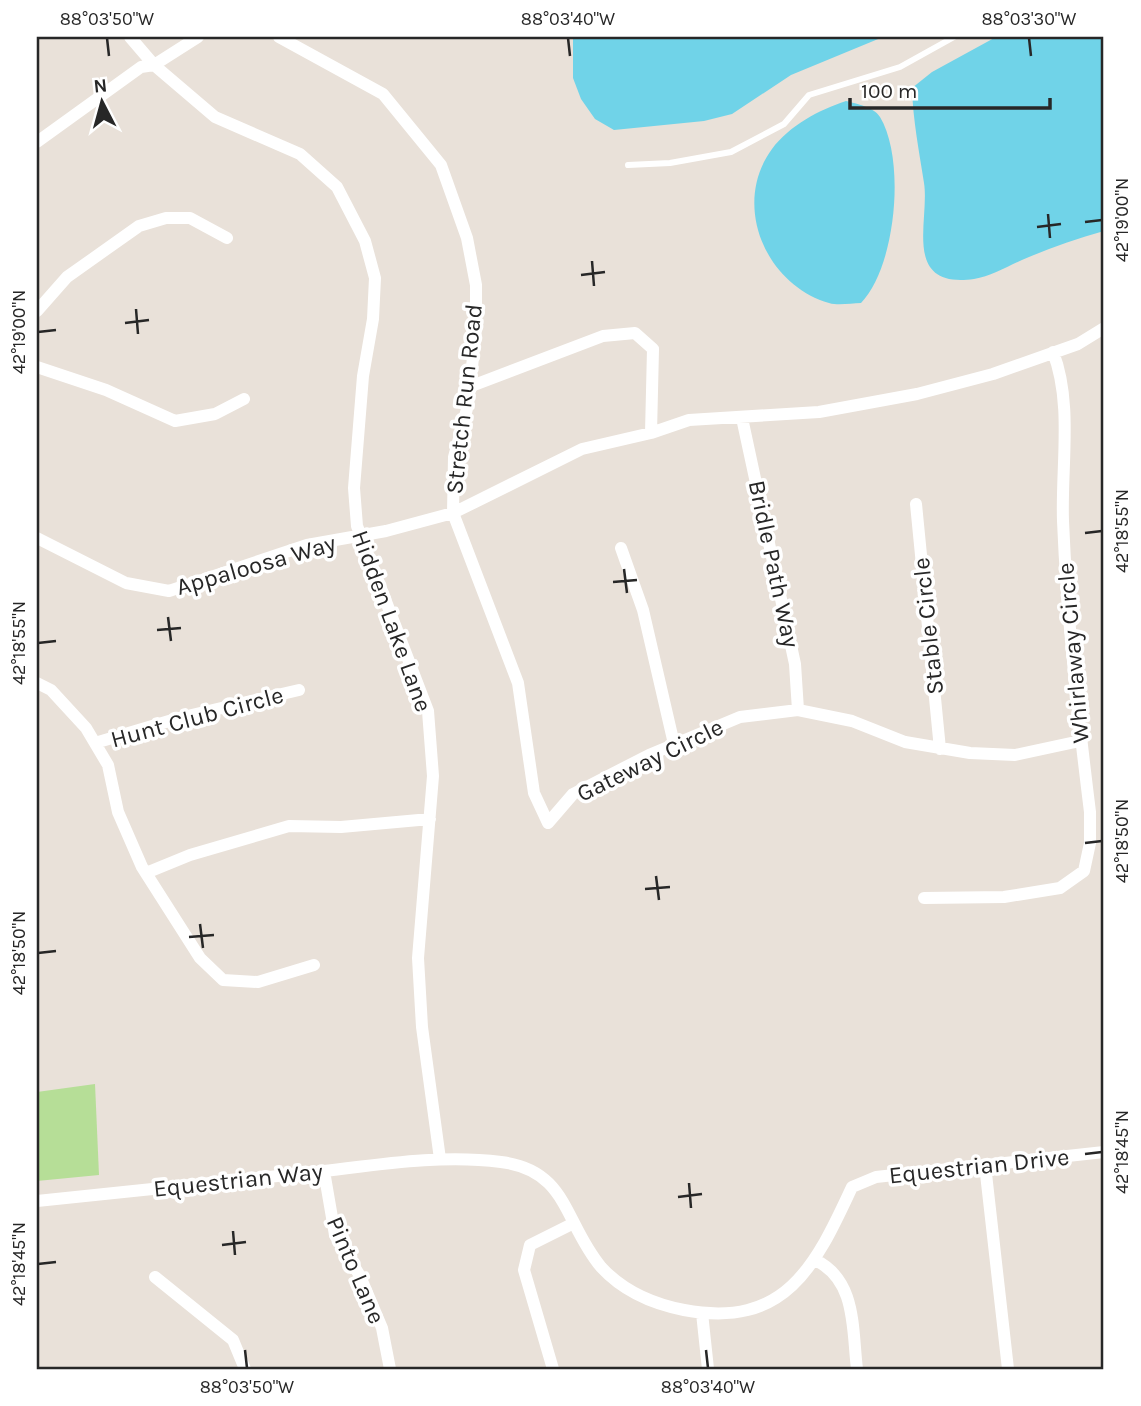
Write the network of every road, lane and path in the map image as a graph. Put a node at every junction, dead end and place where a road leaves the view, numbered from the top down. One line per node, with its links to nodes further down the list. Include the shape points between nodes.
1 (130, 37): 5 (street, Hidden Lake Lane)
2 (198, 37): 5 (street)
3 (279, 37): 13 (street, Stretch Run Road, via 383,94 441,165 467,238 476,285)
4 (954, 37): 7 (lane, via 900,67 809,95 784,124 731,152)
5 (154, 65): 6 (street, via 141,67); 19 (street, Hidden Lake Lane, via 215,117 300,154 337,187 365,241 375,278 355,449 354,488)
6 (37, 142)
7 (628, 165)
8 (227, 239): 9 (street, via 190,218 166,218 139,226 67,277)
9 (37, 311)
10 (1104, 328): 11 (street, Appaloosa Way)
11 (1053, 352): 15 (street, Appaloosa Way, via 993,374 885,400 819,412); 25 (street, Whirlaway Circle, via 1063,408 1067,609)
12 (37, 367): 14 (street, via 106,390 175,421 215,414)
13 (470, 387): 16 (street, via 603,336 635,333 653,349); 18 (street, Stretch Run Road, via 454,457)
14 (244, 399)
15 (742, 418): 16 (street, Appaloosa Way, via 689,420); 24 (street, Bridle Path Way, via 793,651)
16 (652, 433): 18 (street, Appaloosa Way, via 582,449)
17 (916, 504): 28 (street, Stable Circle)
18 (453, 513): 19 (street, Appaloosa Way); 27 (street, Gateway Circle, via 518,683 534,793 548,823 573,794)
19 (361, 536): 20 (street, Appaloosa Way, via 282,552 169,591 126,583); 29 (street, Hidden Lake Lane, via 428,711 433,776)
20 (37, 538)
21 (621, 548): 27 (street, via 643,610)
22 (37, 683): 26 (street, via 51,690)
23 (299, 690): 26 (street, Hunt Club Circle)
24 (798, 710): 27 (street, Gateway Circle, via 740,717); 28 (street, Gateway Circle, via 852,721 905,742)
25 (1080, 741): 28 (street, Gateway Circle, via 1015,755); 31 (street, Whirlaway Circle, via 1090,811 1084,871 1060,888 1004,897)
26 (95, 743): 30 (street, via 108,765 118,812)
27 (674, 744)
28 (940, 749)
29 (430, 819): 30 (street, via 289,827 190,855); 34 (street, Hidden Lake Lane, via 418,958 422,1027)
30 (146, 873): 32 (street, via 200,958 223,980 258,982)
31 (924, 898)
32 (313, 965)
33 (1104, 1152): 35 (street, Equestrian Drive)
34 (440, 1158): 36 (street, Equestrian Way); 38 (street, Equestrian Drive, via 523,1165 552,1183)
35 (985, 1165): 39 (street, Equestrian Drive, via 876,1177 852,1186); 47 (street)
36 (324, 1171): 37 (street, Equestrian Way); 43 (street, Pinto Lane, via 335,1235 360,1276 382,1328)
37 (37, 1201)
38 (573, 1223): 41 (street, Equestrian Drive, via 603,1269 637,1296); 44 (street, via 530,1245 524,1270)
39 (815, 1260): 41 (street, Equestrian Drive, via 793,1287 753,1311); 46 (street, via 841,1278 848,1297)
40 (155, 1277): 42 (street, via 233,1340)
41 (702, 1313): 45 (street)
42 (245, 1369)
43 (390, 1369)
44 (553, 1369)
45 (708, 1369)
46 (857, 1369)
47 (1008, 1369)

